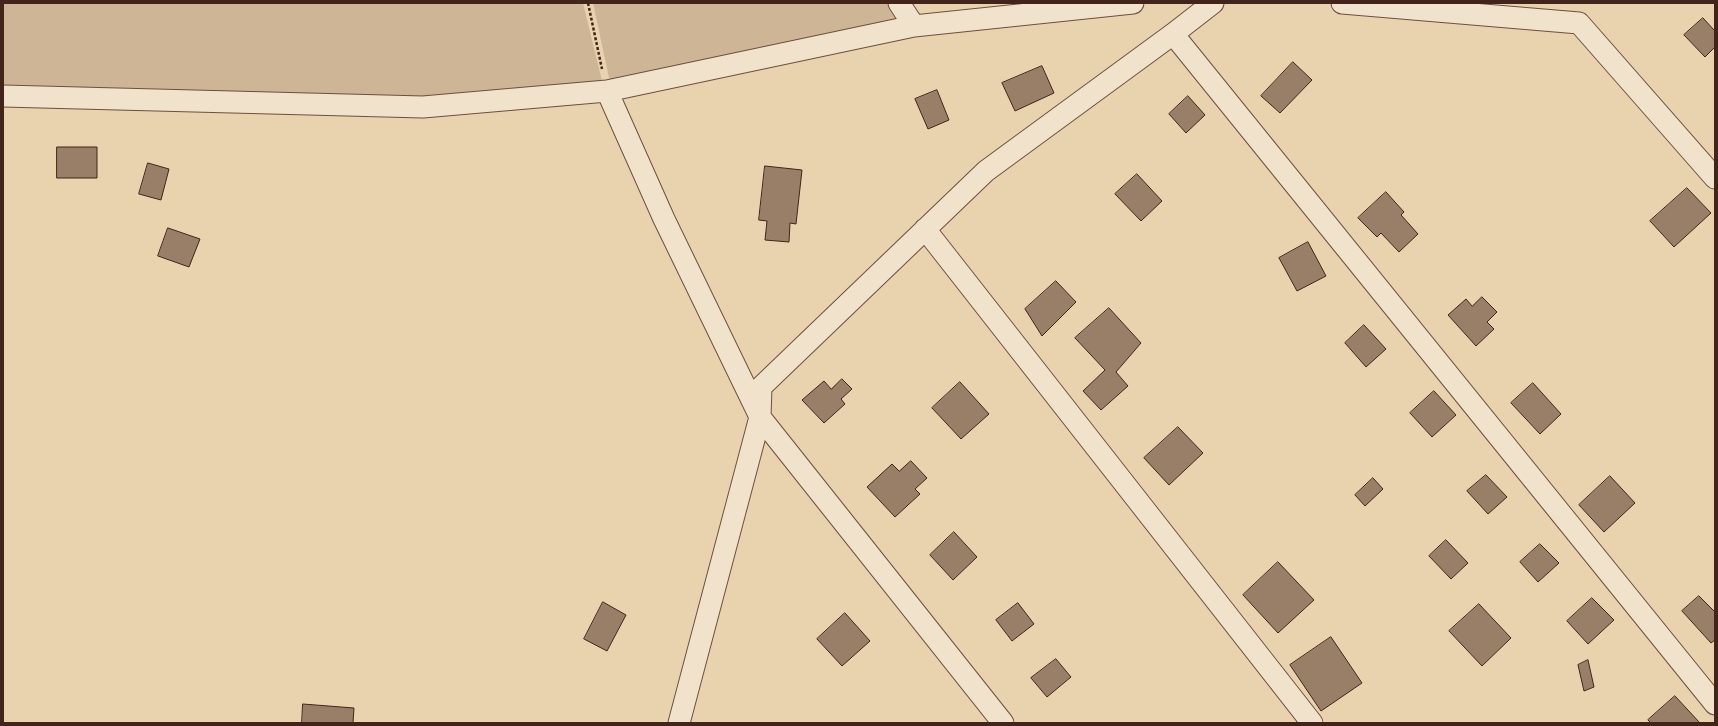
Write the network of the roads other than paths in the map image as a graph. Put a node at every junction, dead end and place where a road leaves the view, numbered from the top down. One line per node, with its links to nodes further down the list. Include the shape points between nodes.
1 (899, 3): 5 (street)
2 (1132, 3): 5 (street)
3 (1213, 3): 6 (street)
4 (1342, 3): 9 (street, via 1579,23)
5 (914, 26): 7 (street)
6 (1173, 34): 10 (street, via 986,171); 12 (street)
7 (607, 91): 8 (street, via 423,107); 11 (street, via 664,219)
8 (3, 96)
9 (1715, 178)
10 (925, 228): 11 (street, via 761,387); 15 (street)
11 (760, 417): 13 (street); 14 (street)
12 (1715, 704)
13 (679, 723)
14 (1003, 723)
15 (1312, 723)

